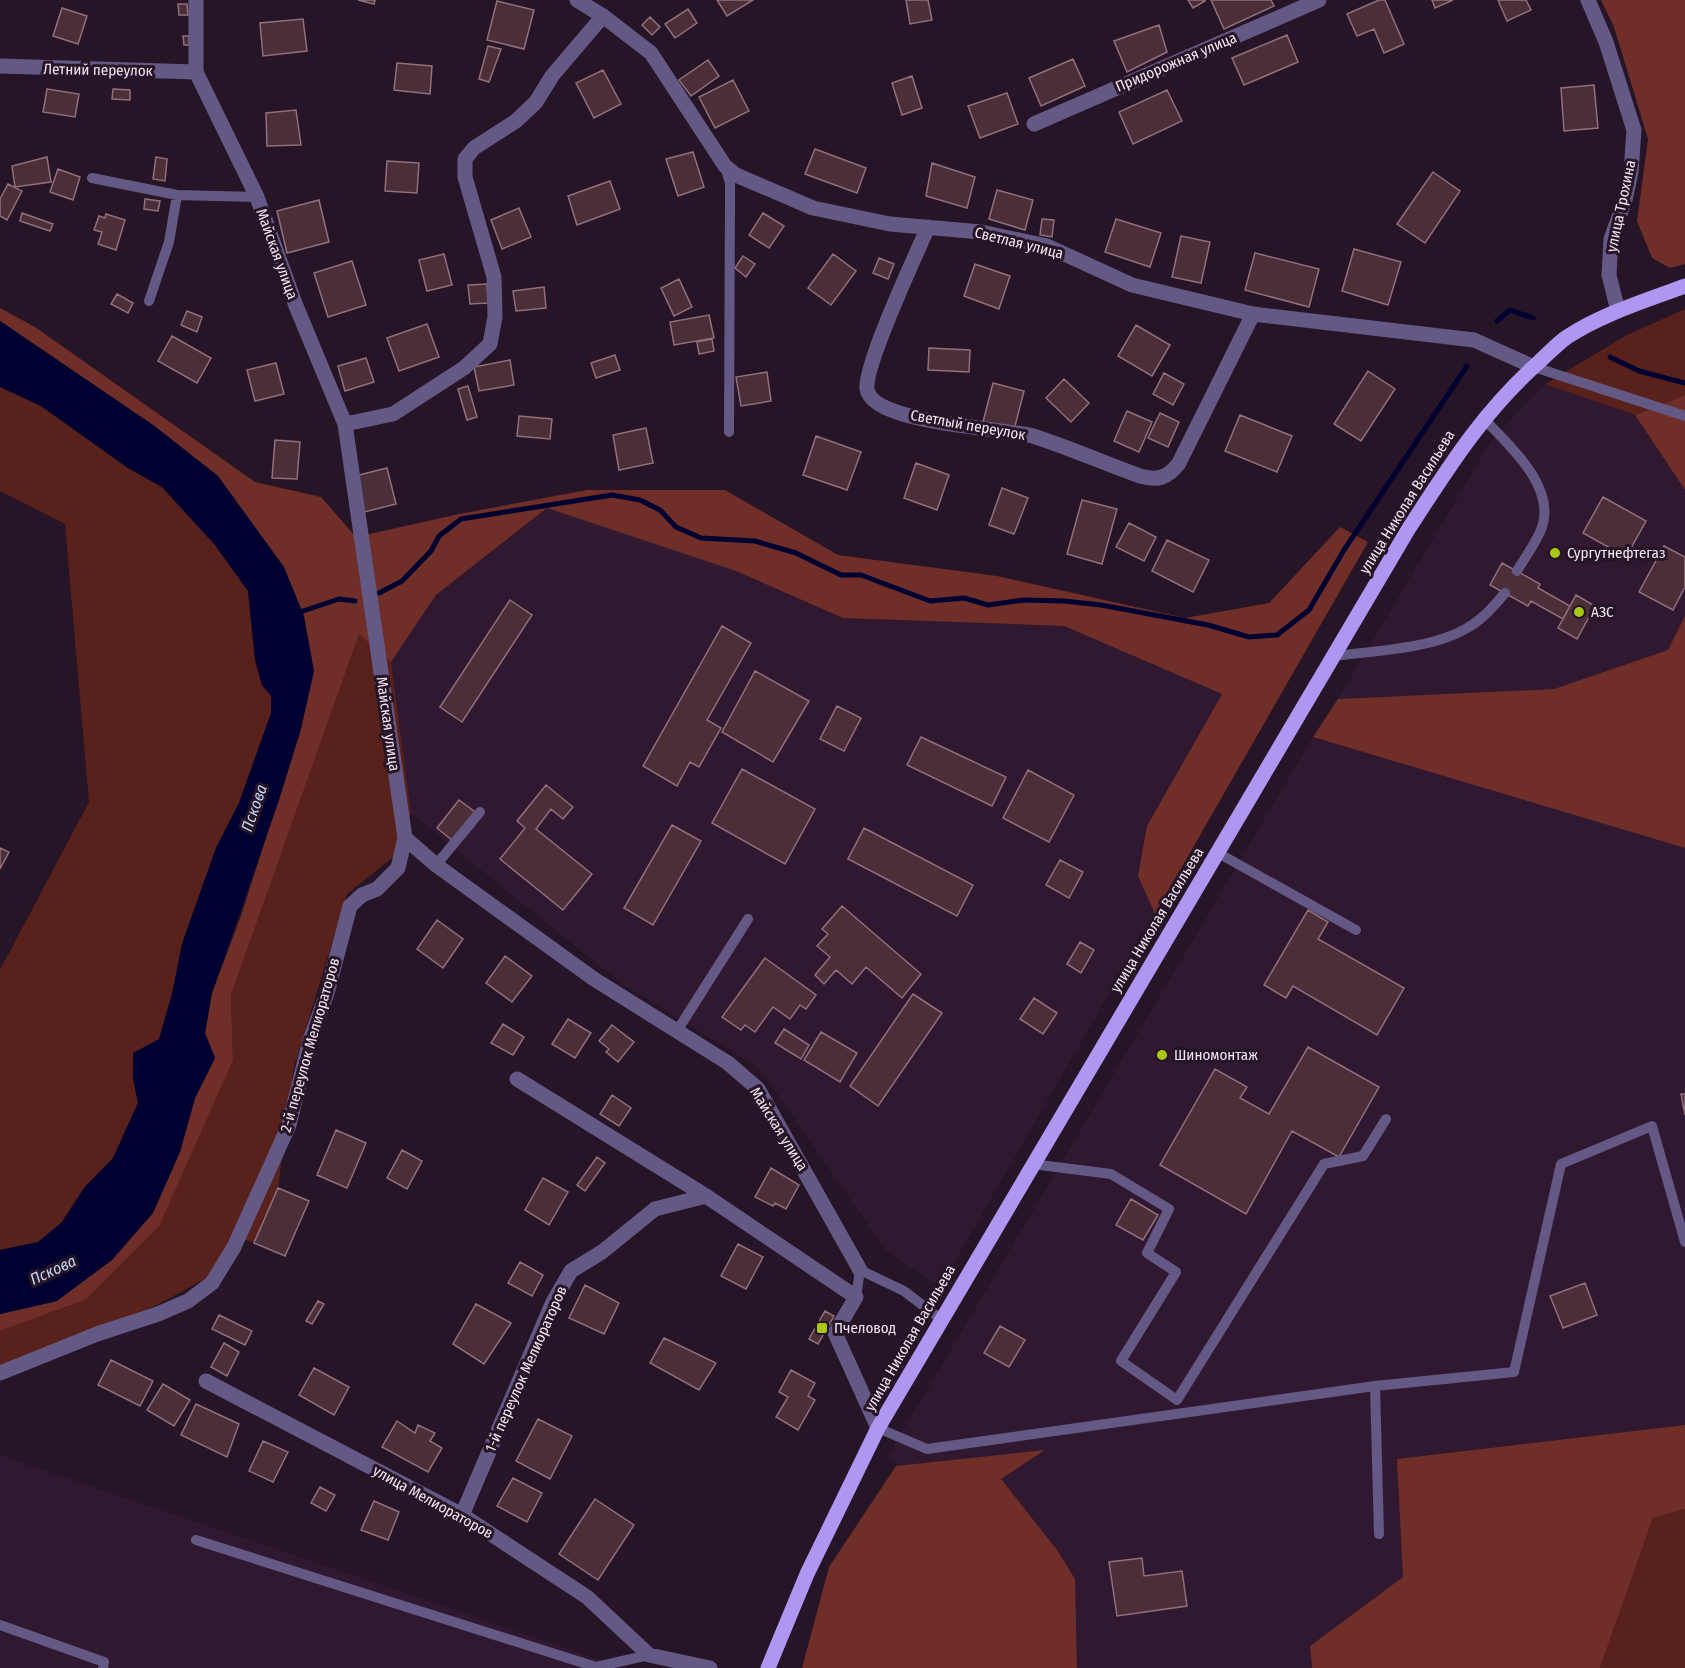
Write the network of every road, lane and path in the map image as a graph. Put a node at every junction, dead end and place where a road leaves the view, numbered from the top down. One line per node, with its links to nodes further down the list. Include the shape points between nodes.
1 (196, 0): 7 (street, Майская улица)
2 (577, 0): 5 (street, Светлая улица)
3 (1319, 0): 8 (street, Придорожная улица)
4 (1588, 0): 16 (street, улица Трохина, via 1634,130 1631,172 1611,239 1609,275)
5 (603, 16): 9 (street, Светлая улица, via 651,53); 21 (street, via 552,76 536,102 465,159 465,177 494,277 495,317 490,344 465,368 393,414)
6 (0, 66): 7 (street, Летний переулок)
7 (196, 72): 12 (street, Майская улица)
8 (1034, 124)
9 (725, 166): 13 (street, Светлая улица, via 736,175 813,208 890,224); 22 (lane, via 730,183)
10 (92, 178): 11 (lane)
11 (177, 195): 12 (lane); 15 (lane, via 170,242)
12 (257, 197): 21 (street, Майская улица, via 296,306)
13 (928, 227): 17 (street, Светлая улица, via 981,232 1047,246 1132,285); 17 (street, Светлый переулок, via 879,345 868,382 871,397 892,411 1030,436 1140,476 1154,480 1166,477 1179,463)
14 (1685, 286): 16 (main road, улица Николая Васильева)
15 (149, 301)
16 (1618, 311): 18 (main road, улица Николая Васильева, via 1566,338)
17 (1253, 314): 18 (street, Светлая улица, via 1474,340)
18 (1534, 367): 19 (lane); 20 (main road, улица Николая Васильева)
19 (1685, 416)
20 (1483, 418): 23 (lane, via 1517,452 1534,478 1545,507 1542,527); 25 (main road, улица Николая Васильева, via 1409,528)
21 (345, 424): 27 (street, Майская улица)
22 (729, 432)
23 (1517, 571)
24 (1505, 593): 25 (lane, via 1467,629 1431,641)
25 (1334, 656): 28 (main road, улица Николая Васильева)
26 (480, 813): 29 (lane)
27 (405, 838): 29 (street, Майская улица); 41 (street, 2-й переулок Мелиораторов, via 398,868 377,889 362,895 351,906 289,1125 234,1247 212,1283 188,1301 158,1314)
28 (1218, 853): 31 (lane); 35 (main road, улица Николая Васильева)
29 (436, 865): 32 (street, Майская улица, via 594,979)
30 (748, 919): 32 (lane)
31 (1356, 930)
32 (677, 1031): 38 (street, Майская улица, via 728,1063 758,1089)
33 (517, 1078): 36 (street)
34 (1386, 1119): 35 (lane, via 1363,1156 1324,1164 1177,1400 1121,1361 1176,1272 1147,1253 1169,1209 1111,1174)
35 (1032, 1164): 40 (main road, улица Николая Васильева)
36 (706, 1196): 39 (street); 45 (street, 1-й переулок Мелиораторов, via 656,1209 602,1252 571,1270 553,1302)
37 (1685, 1242): 43 (lane, via 1652,1126 1561,1164 1514,1372)
38 (860, 1270): 39 (lane); 40 (lane, via 904,1291)
39 (856, 1297): 44 (street, via 835,1333)
40 (942, 1320): 44 (main road, улица Николая Васильева)
41 (0, 1373)
42 (206, 1381): 45 (street, улица Мелиораторов)
43 (1375, 1386): 44 (lane, via 927,1449); 46 (lane)
44 (878, 1428): 52 (main road, улица Николая Васильева, via 807,1574)
45 (462, 1515): 49 (street, улица Мелиораторов, via 587,1597)
46 (1379, 1534)
47 (196, 1540): 49 (lane, via 596,1667)
48 (0, 1625): 50 (lane, via 104,1662)
49 (649, 1654): 51 (street, улица Мелиораторов)
50 (103, 1668)
51 (710, 1668)
52 (768, 1668)

